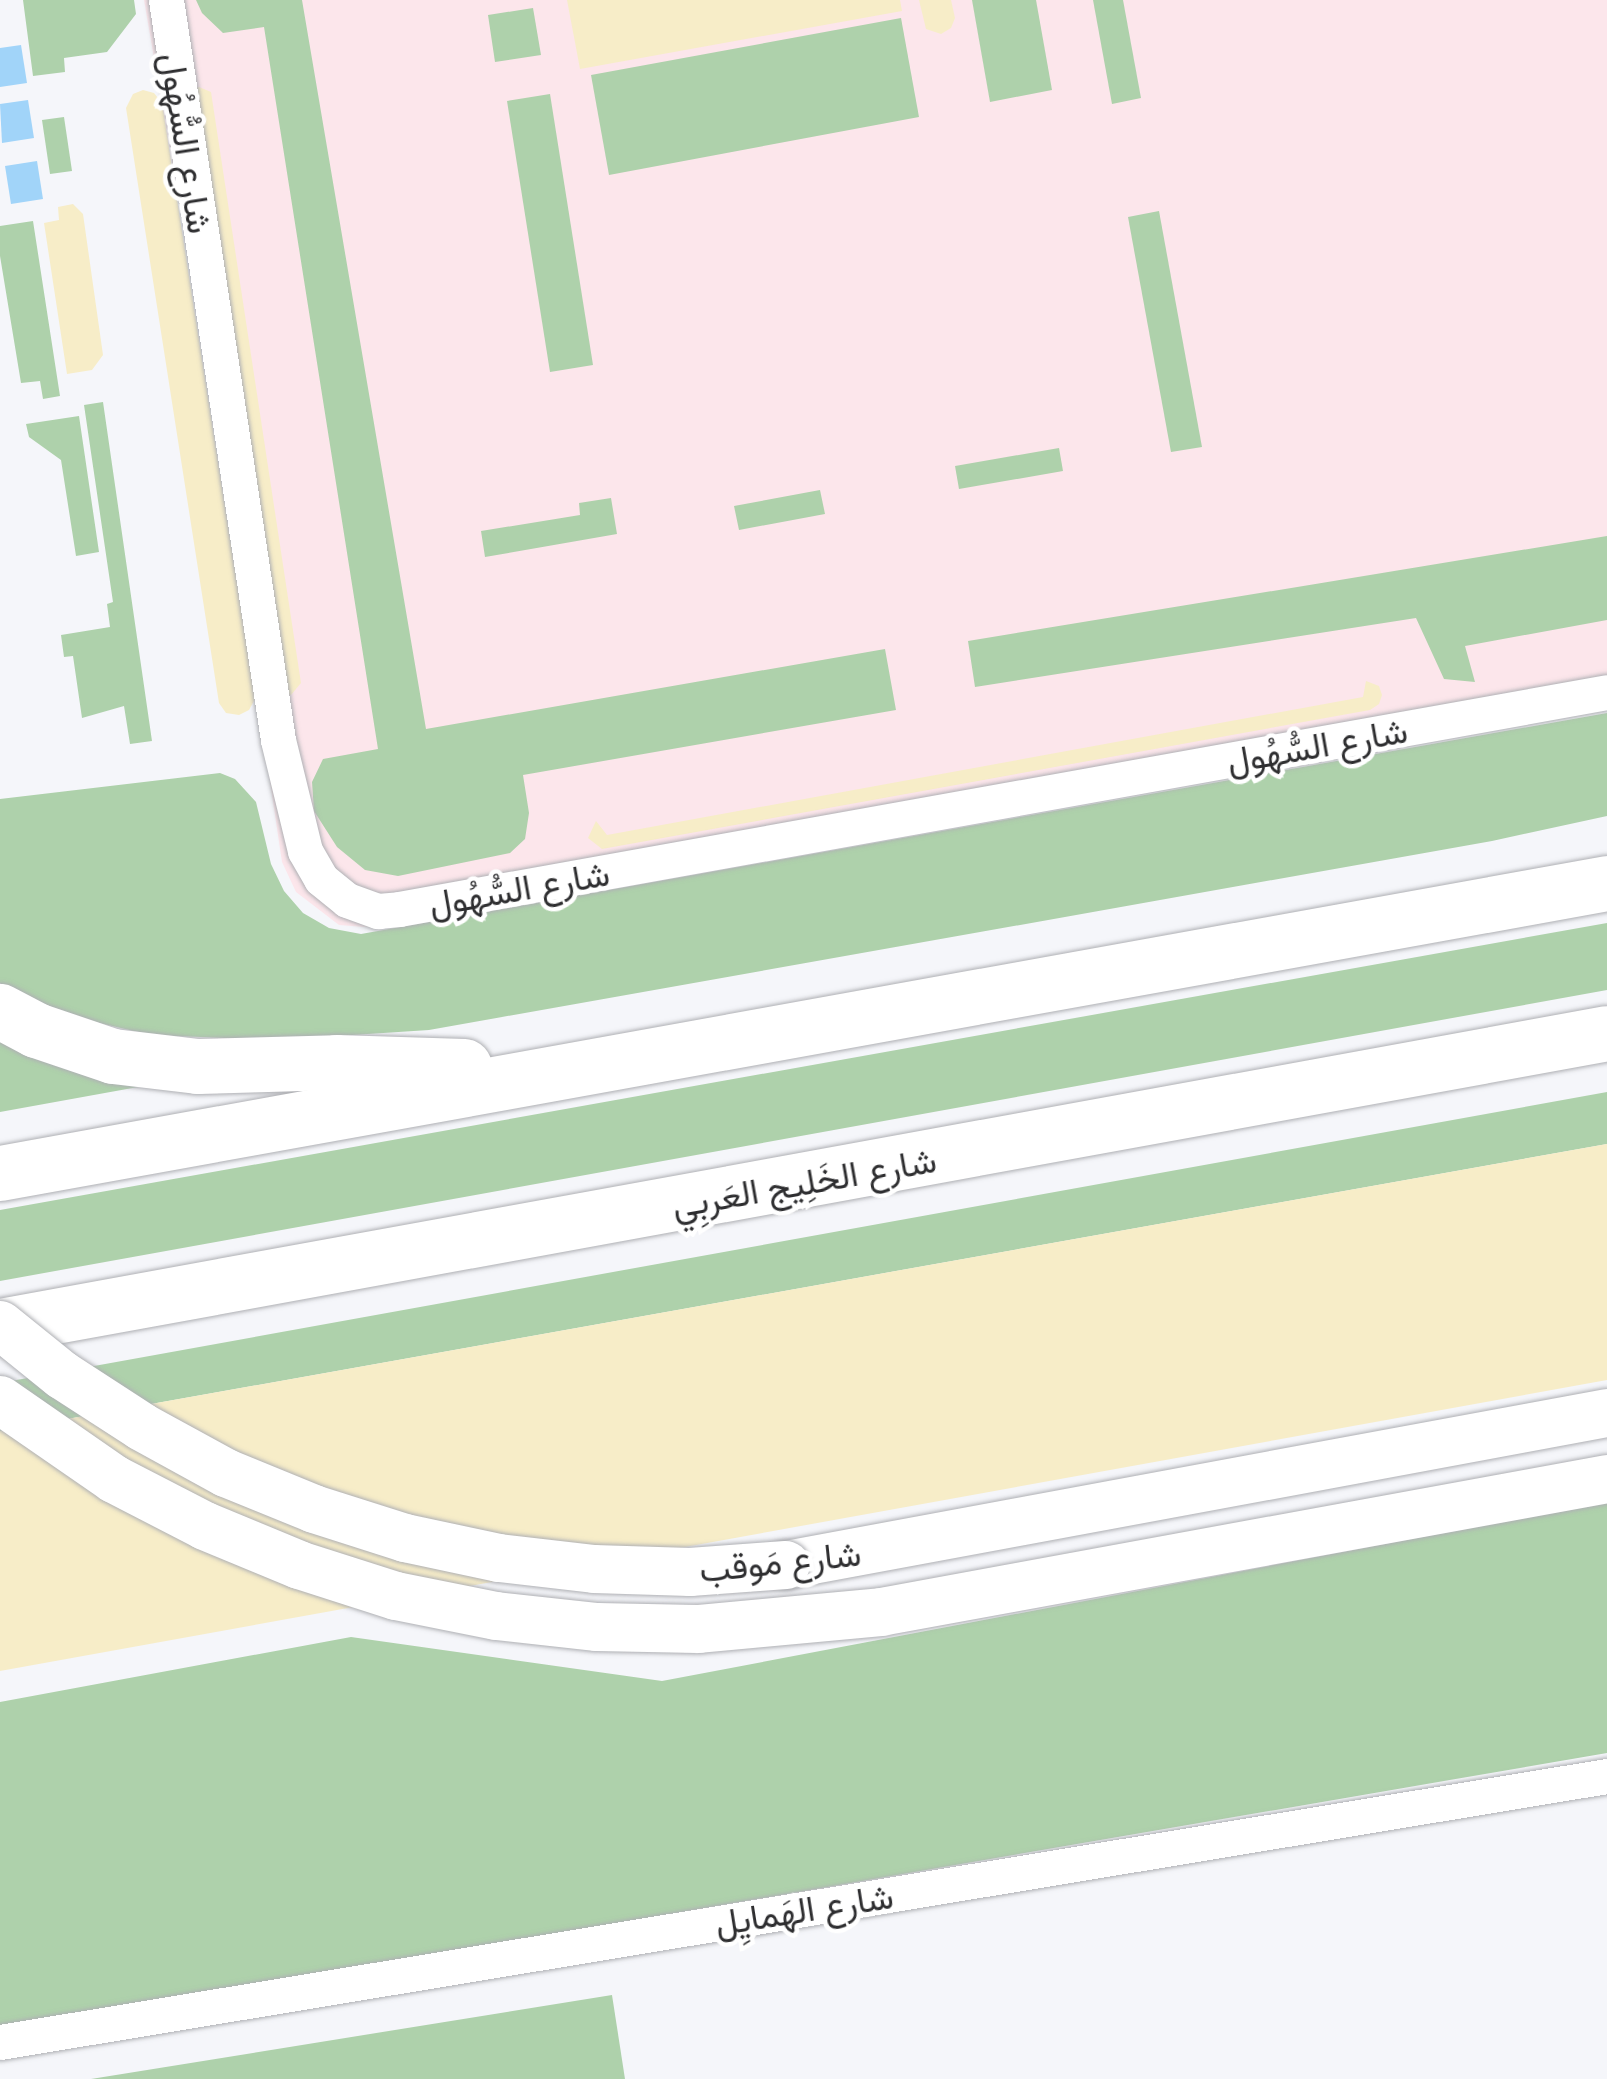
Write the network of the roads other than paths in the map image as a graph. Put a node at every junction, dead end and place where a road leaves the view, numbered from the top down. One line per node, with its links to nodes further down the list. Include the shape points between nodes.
1 (166, 0): 2 (street, شارع السُّهُول, via 278,740 305,851 322,879 347,900 378,911 399,909)
2 (1607, 692)
3 (1607, 860): 5 (highway)
4 (1607, 883): 5 (highway)
5 (1484, 904): 9 (highway)
6 (0, 1011): 9 (highway, via 113,1056 197,1066 336,1062)
7 (1607, 1033): 10 (highway, شارع الخَلِيج العَربِي)
8 (1607, 1064): 10 (highway, via 1209,1124)
9 (577, 1069): 11 (highway)
10 (1131, 1123): 12 (highway, شارع الخَلِيج العَربِي)
11 (0, 1173)
12 (0, 1326): 14 (main road, شارع مَوقب, bridge, via 142,1428 226,1473 405,1538 594,1569 786,1565)
13 (0, 1400): 15 (main road, شارع مَوقب, via 114,1479 299,1566 396,1596 597,1627 699,1629 881,1612)
14 (1607, 1413)
15 (1607, 1479)
16 (1607, 1776): 17 (street, شارع الهَمايِل)
17 (0, 2042)

